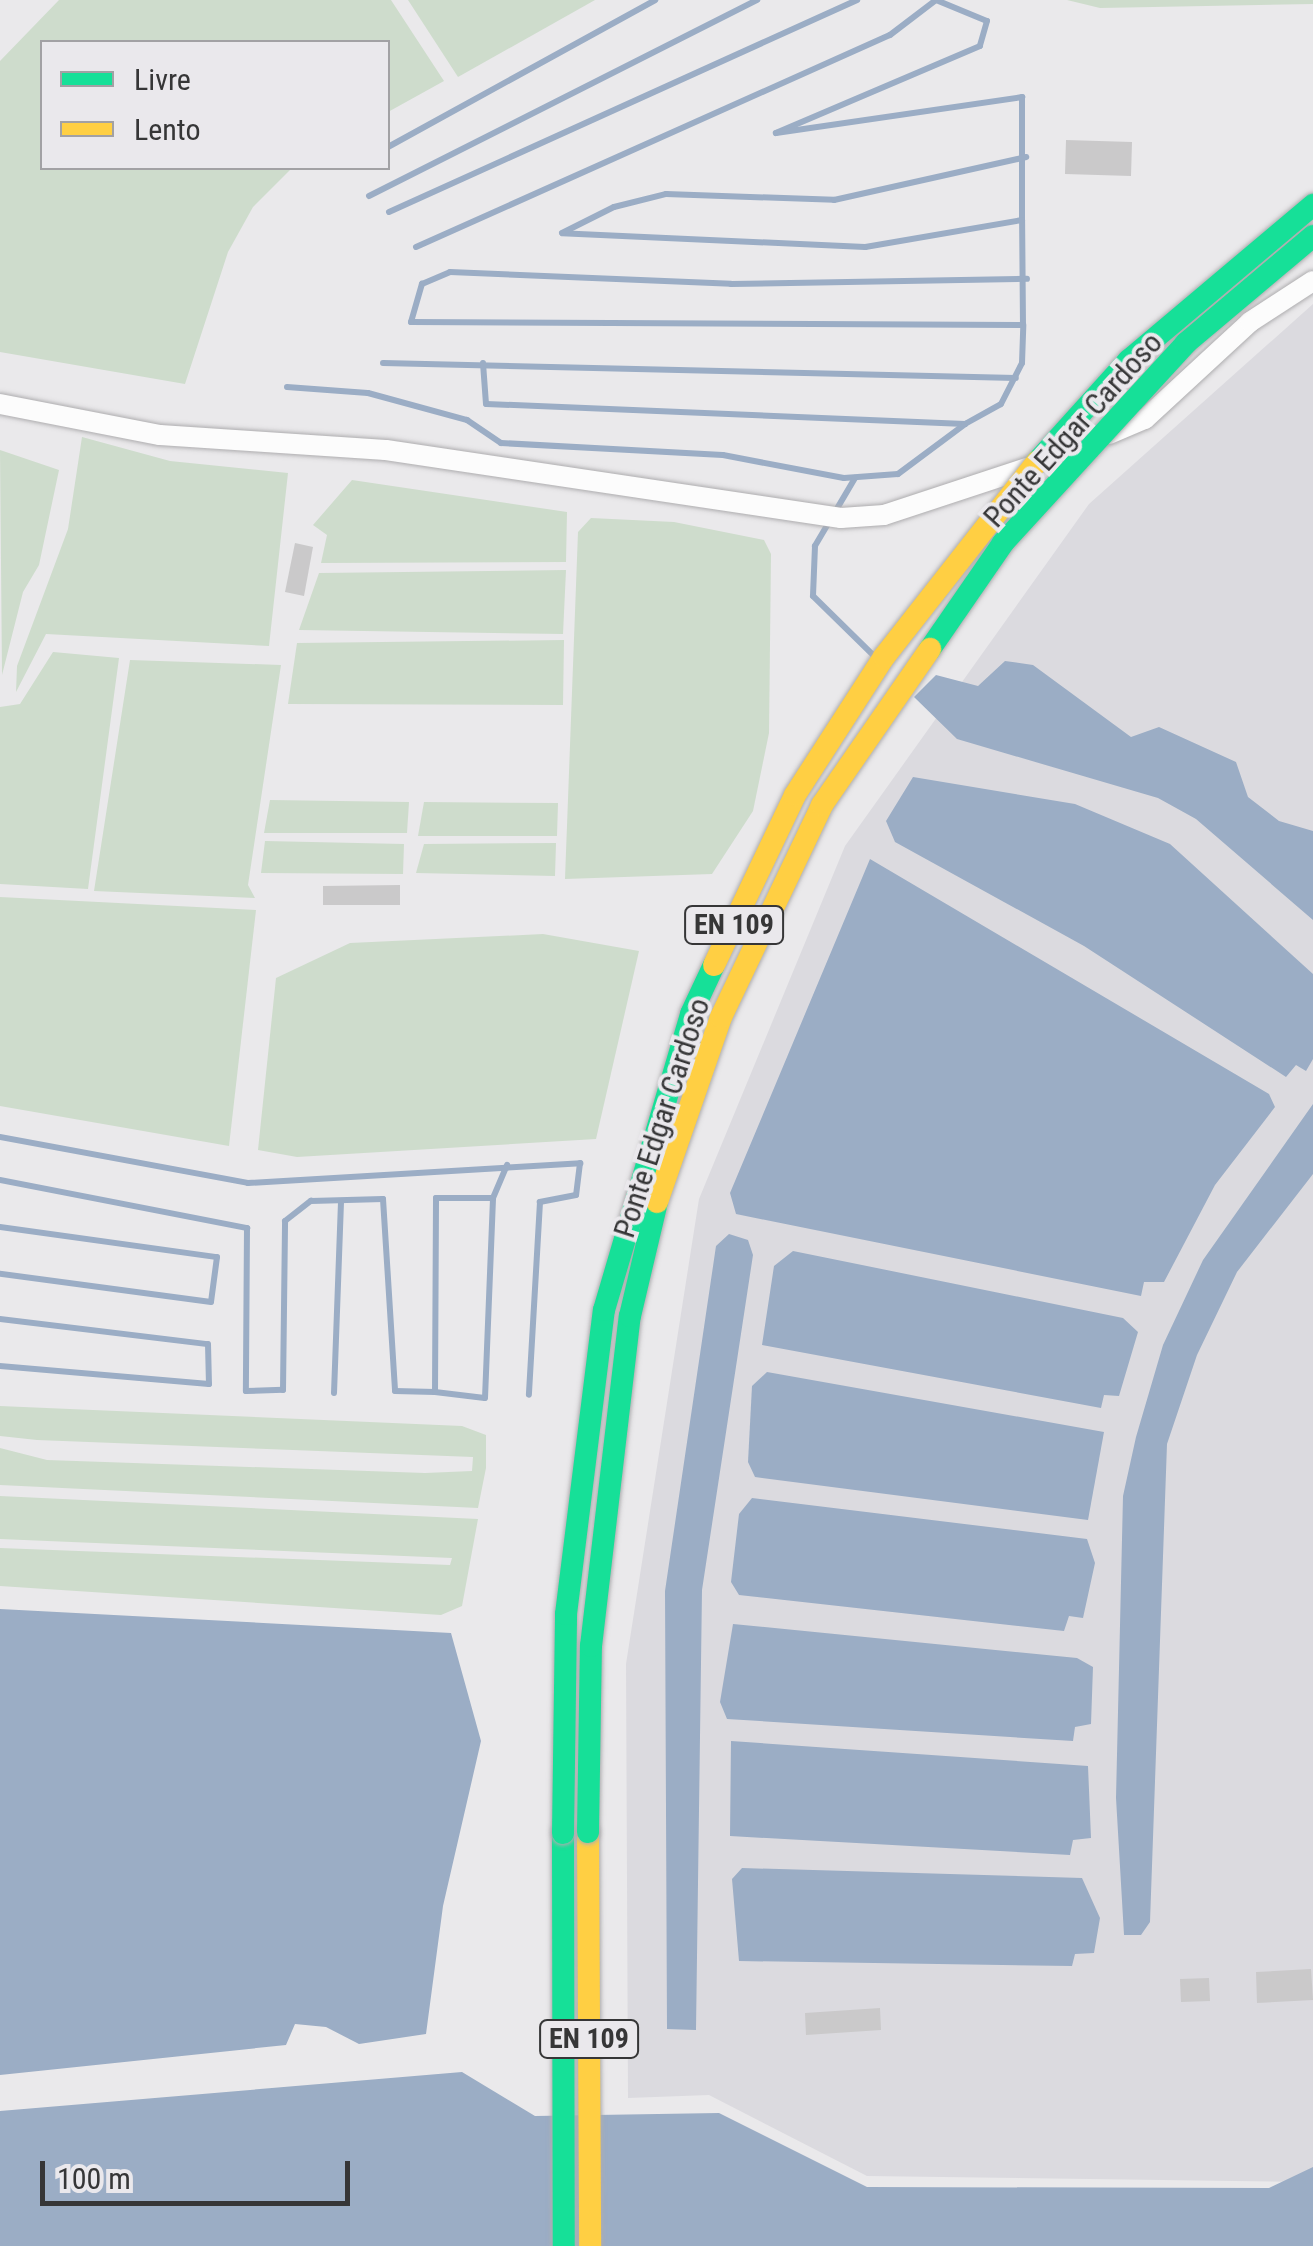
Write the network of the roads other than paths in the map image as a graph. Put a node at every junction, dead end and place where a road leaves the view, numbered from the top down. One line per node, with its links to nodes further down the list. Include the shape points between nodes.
1 (1313, 205): 5 (main road, Ponte Edgar Cardoso / EN 109, bridge, via 1129,360 1022,480 884,658 795,795 691,1014 604,1310 582,1452 566,1614)
2 (1313, 236): 6 (main road, Ponte Edgar Cardoso / EN 109, bridge, via 1186,343 1004,543 822,804 715,1034 658,1196 608,1474 591,1665)
3 (1313, 281): 4 (street, via 1250,322 1145,419 994,482 884,515 841,518 386,450 160,435)
4 (0, 404)
5 (564, 2246)
6 (590, 2246)

